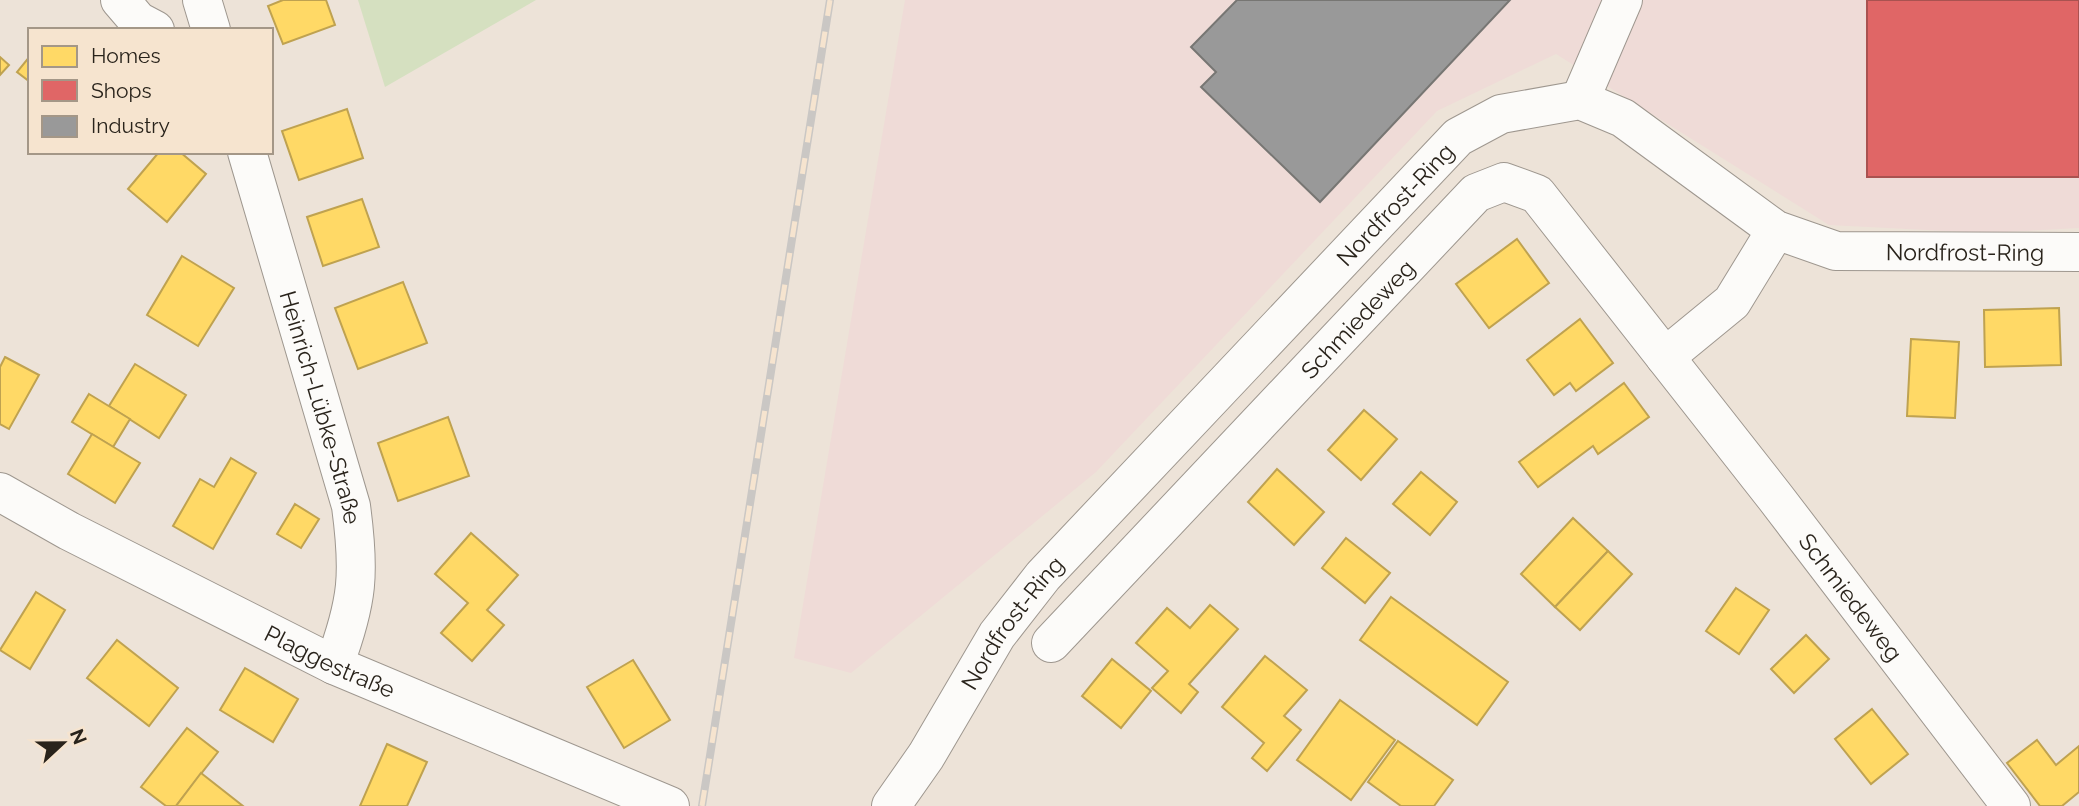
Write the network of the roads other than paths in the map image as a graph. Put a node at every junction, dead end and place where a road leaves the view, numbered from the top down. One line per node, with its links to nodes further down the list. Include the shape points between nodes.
1 (120, 0): 4 (street, via 138,21)
2 (202, 0): 5 (street)
3 (1623, 0): 6 (street)
4 (151, 28)
5 (210, 28)
6 (1580, 100): 8 (street, Nordfrost-Ring, via 1623,117); 14 (street, Nordfrost-Ring, via 1502,114 1458,137 1043,576 997,635)
7 (248, 154): 13 (street, Heinrich-Lübke-Straße, via 351,506 357,553 355,600)
8 (1776, 230): 9 (street, Nordfrost-Ring, via 1836,251); 10 (street, via 1732,302)
9 (2079, 252)
10 (1665, 357): 12 (street, Schmiedeweg, via 1537,194 1504,182 1476,193); 16 (street, Schmiedeweg)
11 (0, 492): 13 (street, Plaggestraße)
12 (1051, 643)
13 (334, 666): 15 (street, Plaggestraße)
14 (899, 797)
15 (670, 806)
16 (2011, 806)

